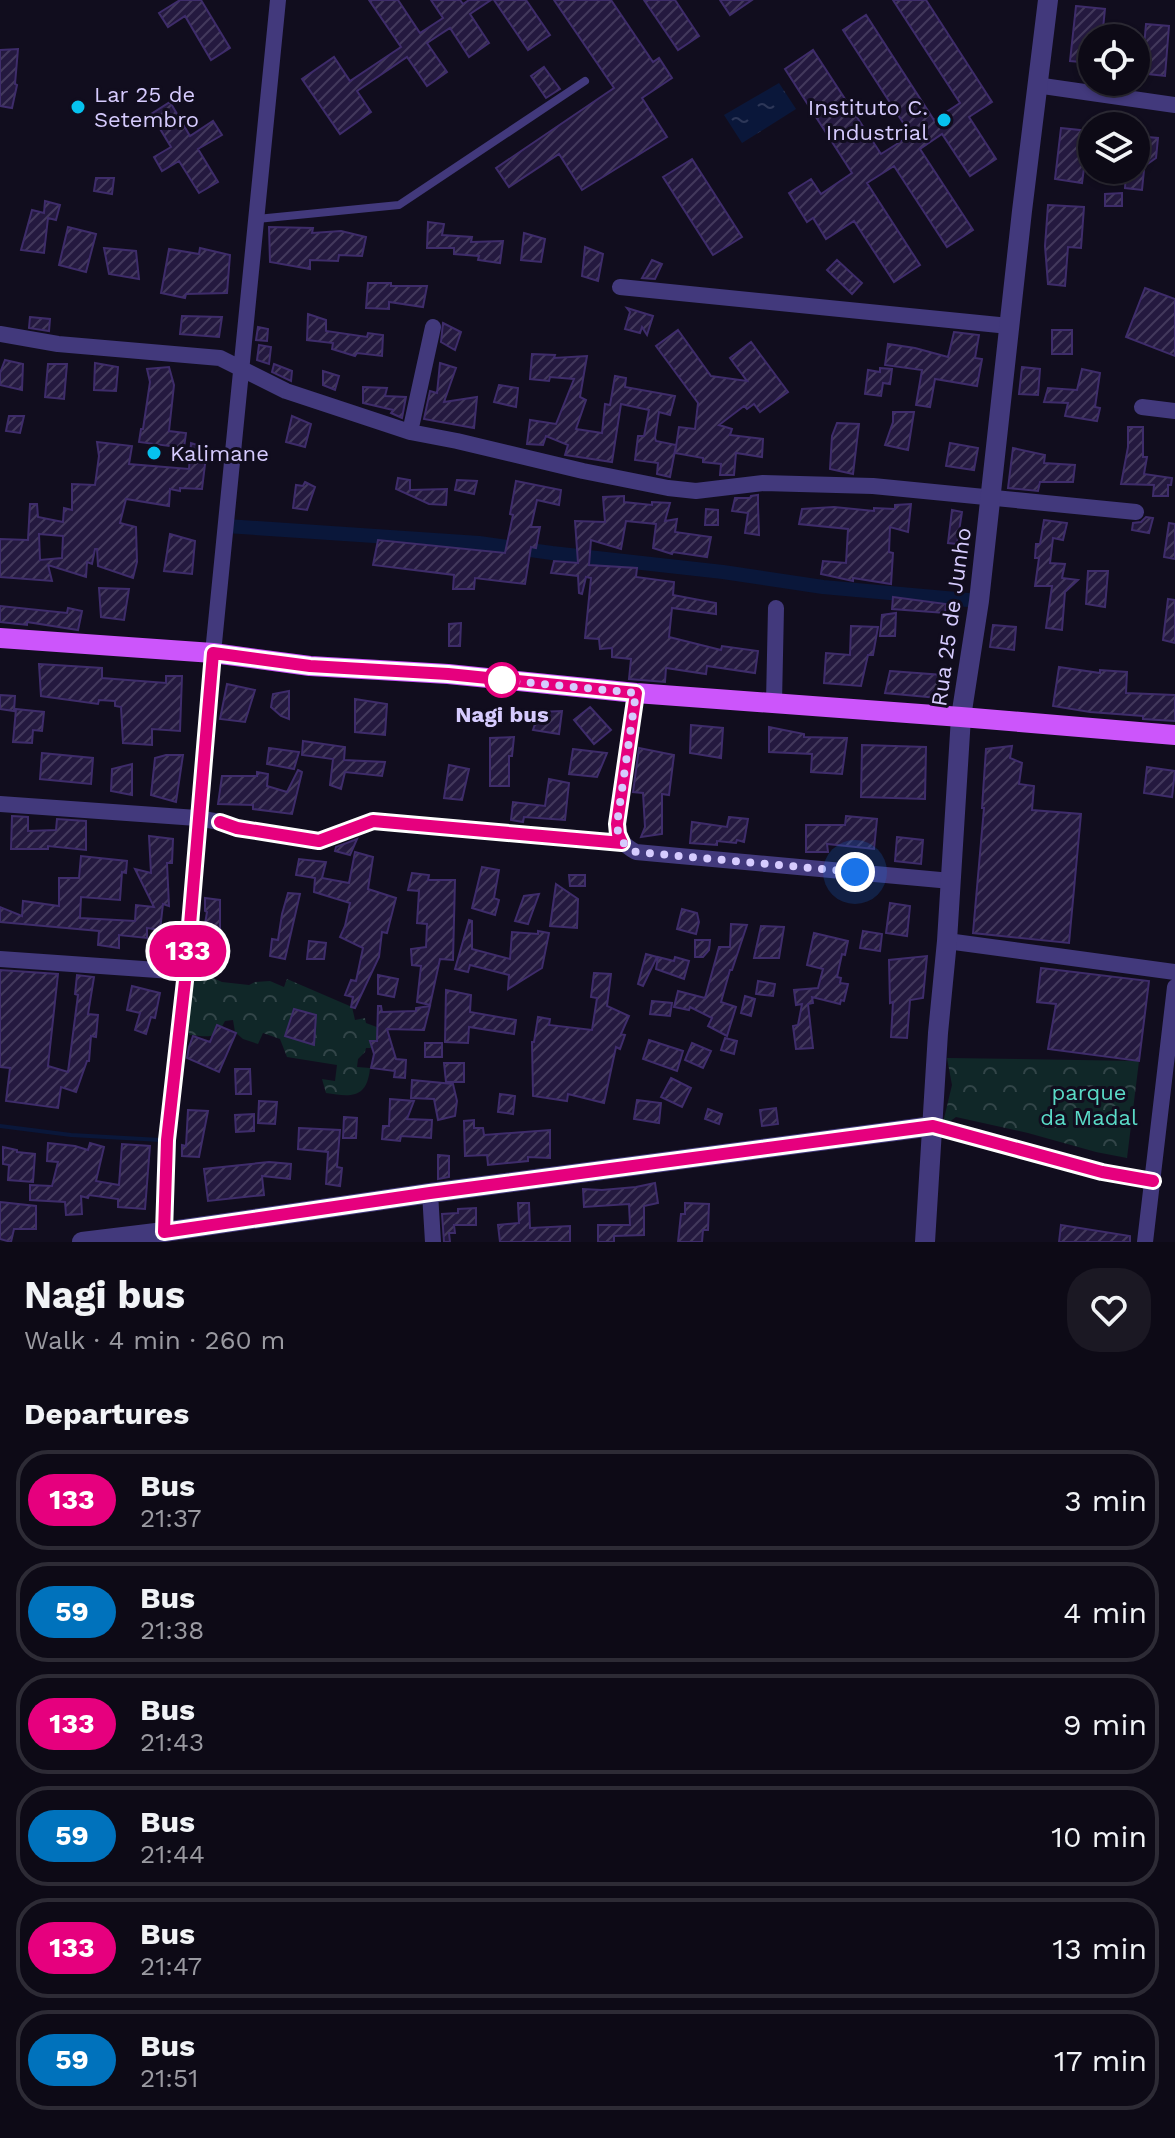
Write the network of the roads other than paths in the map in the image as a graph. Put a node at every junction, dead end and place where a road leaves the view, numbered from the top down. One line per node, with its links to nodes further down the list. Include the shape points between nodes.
1 (278, 0): 6 (street)
2 (1048, 0): 4 (street, Rua 25 de Junho)
3 (585, 81): 6 (lane, via 399,205)
4 (1036, 85): 5 (street); 8 (street, Rua 25 de Junho)
5 (1175, 105)
6 (257, 219): 11 (street)
7 (620, 287): 8 (street)
8 (1009, 326): 15 (street, Rua 25 de Junho)
9 (433, 327): 14 (street)
10 (0, 334): 11 (street, via 220,358)
11 (242, 369): 14 (street, via 286,391); 19 (street)
12 (1142, 407): 13 (street)
13 (1175, 411)
14 (410, 432): 15 (street, via 668,488 696,491 763,483 873,486)
15 (990, 497): 16 (street); 22 (street, Rua 25 de Junho)
16 (1136, 512)
17 (776, 608): 21 (street)
18 (0, 638): 19 (main road)
19 (213, 653): 20 (main road); 25 (street)
20 (636, 693): 21 (main road); 26 (street, via 617,824)
21 (774, 702): 22 (main road)
22 (961, 717): 23 (main road); 27 (street, Rua 25 de Junho)
23 (1175, 735)
24 (0, 804): 25 (street)
25 (197, 818): 26 (street, via 319,841 373,821); 30 (street)
26 (622, 843): 27 (street, via 636,852)
27 (951, 881): 28 (street, Rua 25 de Junho)
28 (947, 941): 31 (street); 34 (street, Rua 25 de Junho)
29 (0, 959): 30 (street)
30 (186, 972): 37 (street, via 167,1140)
31 (1175, 972)
32 (1175, 987): 33 (street)
33 (1173, 1037): 35 (street)
34 (933, 1126): 35 (street); 36 (street); 40 (street, Rua 25 de Junho)
35 (1153, 1181): 41 (street)
36 (430, 1193): 37 (street); 39 (street)
37 (165, 1237): 38 (street)
38 (82, 1242)
39 (433, 1242)
40 (925, 1242)
41 (1145, 1242)

